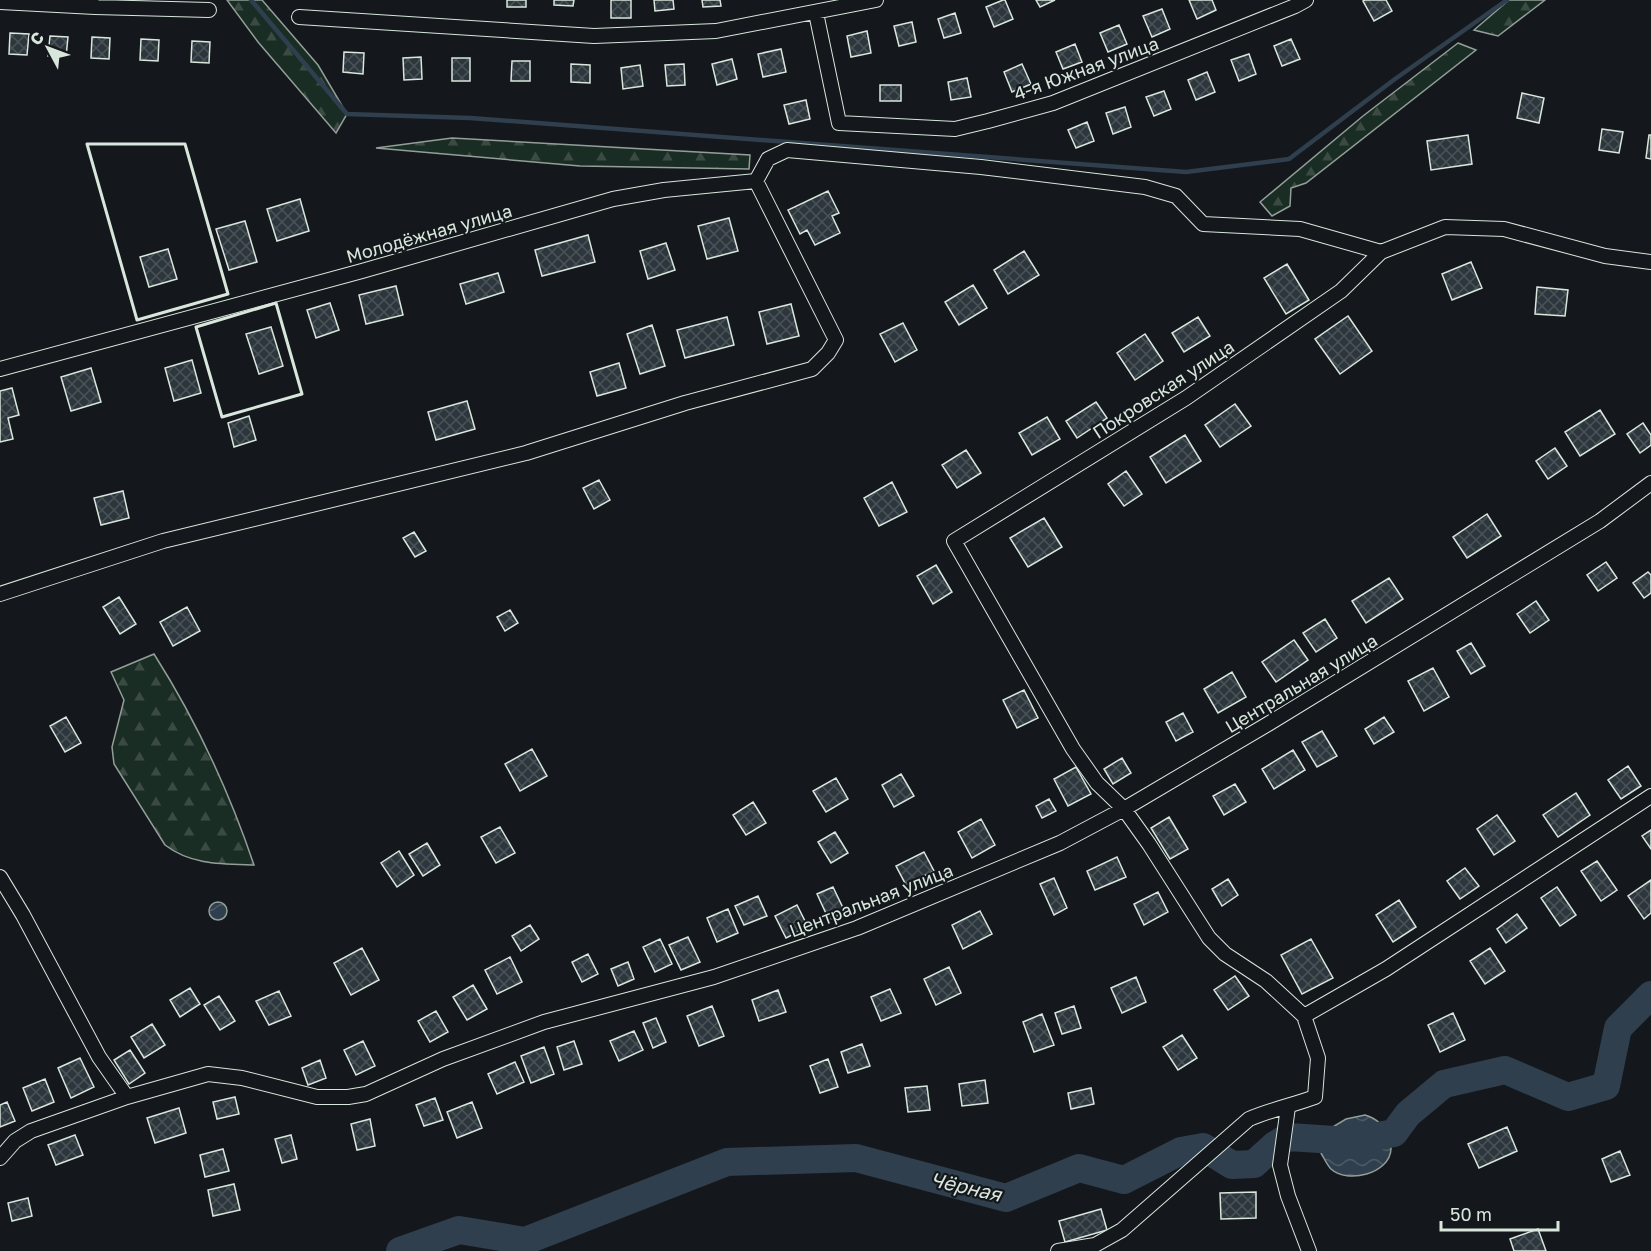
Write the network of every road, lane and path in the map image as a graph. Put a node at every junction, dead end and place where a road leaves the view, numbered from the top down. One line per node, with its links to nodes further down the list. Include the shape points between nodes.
1 (876, 0): 6 (street)
2 (1306, 0): 6 (street, 4-я Южная улица, via 1053,103 955,129 839,123)
3 (0, 2): 4 (street)
4 (92, 4): 5 (street)
5 (209, 10)
6 (816, 13): 7 (street, via 716,31 594,36)
7 (299, 17)
8 (756, 181): 9 (street, via 768,159 787,150 981,167 1145,187 1176,196 1203,224 1299,229); 11 (street, Молодёжная улица, via 613,199); 13 (street, via 836,340 812,369 526,453 163,541)
9 (1381, 252): 10 (street, via 1445,227 1504,229 1605,256); 15 (street, Покровская улица, via 1341,291 1186,398 954,541 1073,749 1097,783)
10 (1651, 262)
11 (0, 369)
12 (1651, 483): 15 (street, Центральная улица, via 1600,521)
13 (0, 594)
14 (1651, 796): 17 (street, via 1386,969)
15 (1124, 810): 17 (street, via 1209,938 1225,954 1266,981); 18 (street, Центральная улица, via 1060,843 857,928 714,976 544,1022 443,1059 366,1094 316,1097 242,1078 208,1074)
16 (0, 877): 18 (street, via 99,1057)
17 (1304, 1017): 19 (street, via 1318,1058 1315,1097)
18 (128, 1097): 20 (street, Центральная улица, via 31,1131)
19 (1288, 1107): 21 (street, via 1248,1120 1122,1230 1095,1245); 22 (street, via 1280,1165)
20 (0, 1158)
21 (1058, 1251)
22 (1309, 1251)

